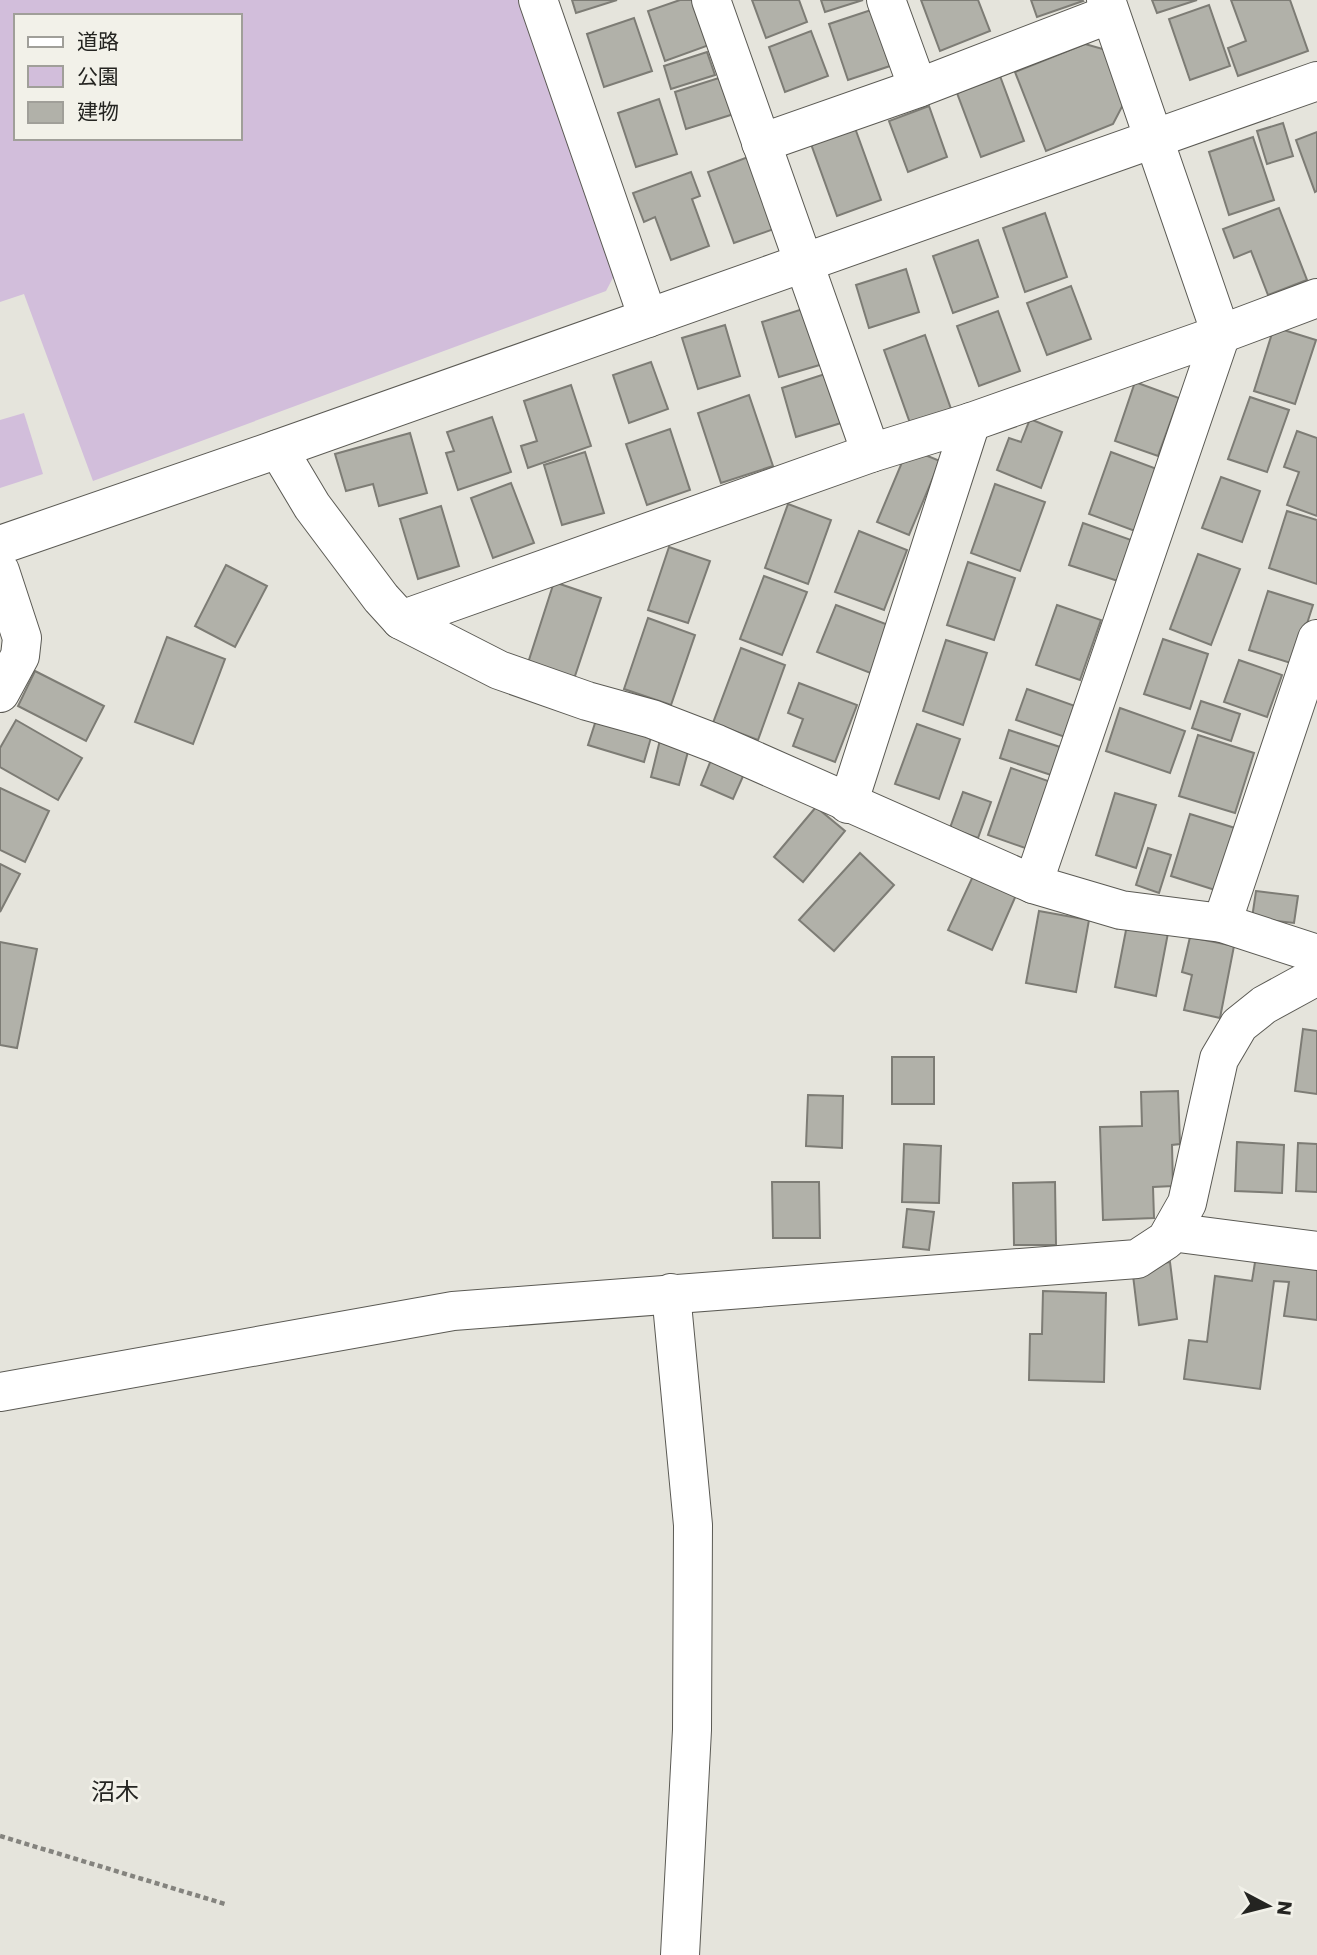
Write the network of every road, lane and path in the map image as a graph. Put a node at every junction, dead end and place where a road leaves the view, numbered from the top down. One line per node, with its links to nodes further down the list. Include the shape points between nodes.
1 (538, 0): 11 (street)
2 (710, 0): 8 (street)
3 (886, 0): 6 (street)
4 (1108, 7): 6 (street); 7 (street)
5 (1317, 81): 7 (street)
6 (918, 88): 8 (street)
7 (1155, 138): 9 (street); 12 (street)
8 (761, 143): 9 (street)
9 (805, 264): 11 (street); 15 (street)
10 (1317, 298): 12 (street)
11 (648, 318): 14 (street)
12 (1221, 334): 13 (street); 22 (street)
13 (971, 422): 15 (street); 21 (street)
14 (278, 449): 16 (street); 18 (street, via 312,506)
15 (871, 453): 18 (street)
16 (0, 545)
17 (0, 570): 20 (street, via 22,638 20,656)
18 (401, 620): 21 (street, via 499,670 652,719)
19 (1317, 639): 23 (street)
20 (0, 693)
21 (848, 804): 22 (street)
22 (1033, 884): 23 (street, via 1121,911)
23 (1222, 923): 24 (street)
24 (1317, 954)
25 (1317, 976): 26 (street, via 1247,1018 1219,1059 1188,1203)
26 (1171, 1232): 27 (street); 28 (street, via 1137,1259)
27 (1317, 1251)
28 (671, 1293): 29 (street, via 453,1311); 32 (street, via 692,1525 692,1730)
29 (0, 1392)
30 (0, 1836): 31 (path)
31 (225, 1904)
32 (680, 1955)

